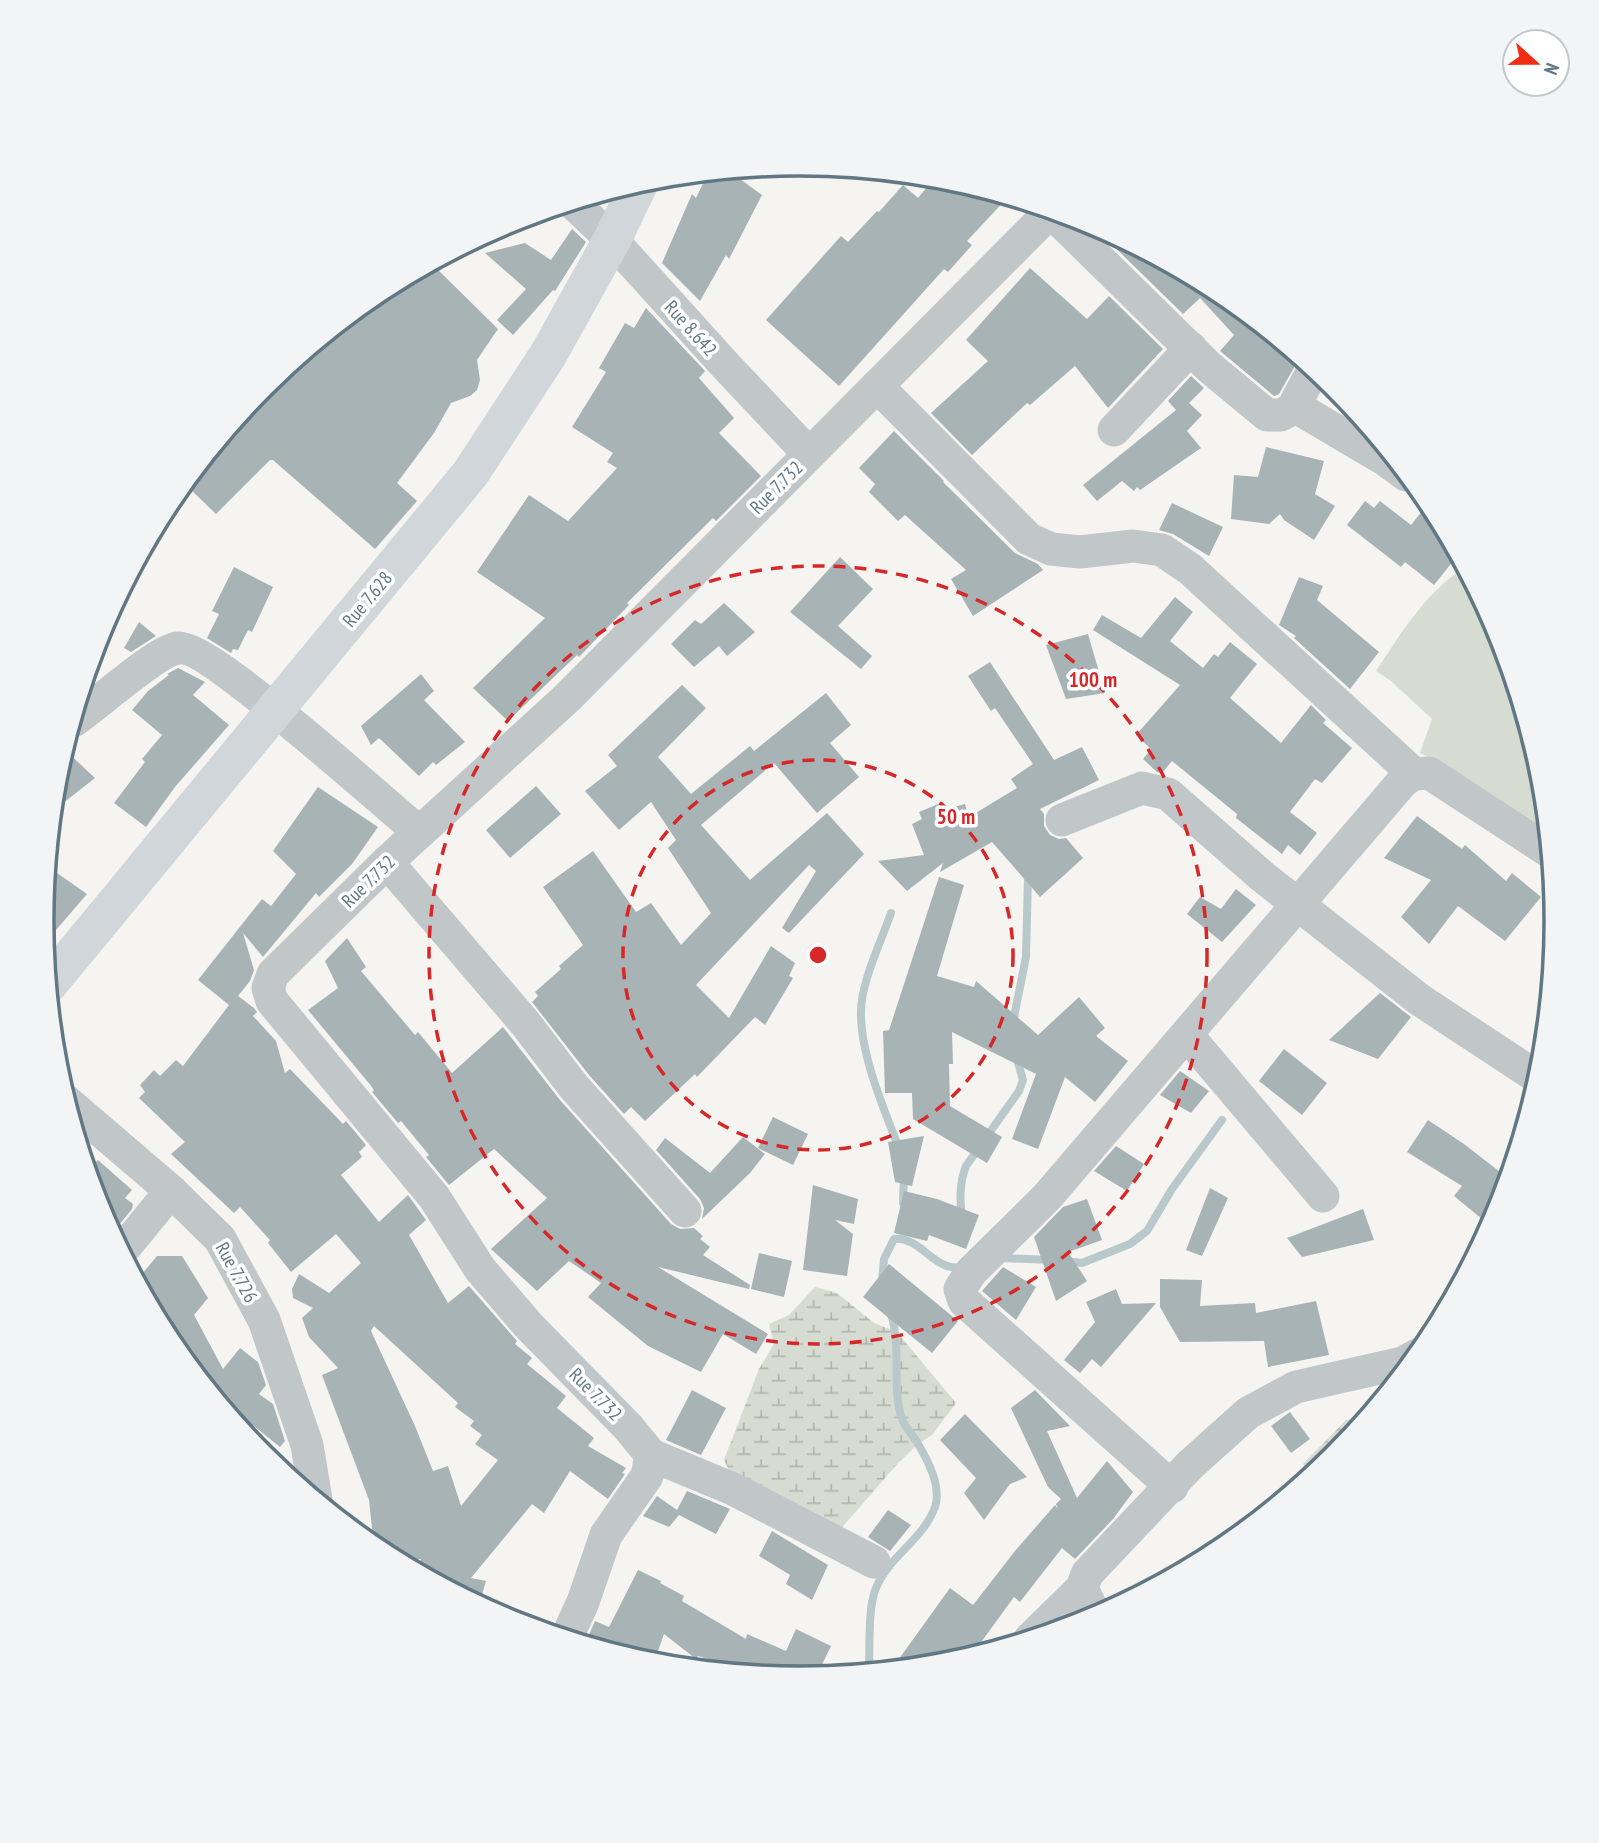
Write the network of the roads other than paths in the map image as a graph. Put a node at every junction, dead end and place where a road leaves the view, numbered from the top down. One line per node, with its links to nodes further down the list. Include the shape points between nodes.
1 (633, 196): 5 (main road, Rue 7.628)
2 (580, 210): 5 (street, Rue 8.642)
3 (1045, 218): 8 (street, Rue 7.732)
4 (1068, 227): 6 (street)
5 (612, 240): 11 (street, Rue 8.642); 13 (main road, Rue 7.628, via 548,355 470,474)
6 (1191, 348): 9 (street, via 1267,415 1281,415); 10 (street)
7 (1309, 378): 9 (street)
8 (877, 386): 11 (street, Rue 7.732); 15 (street, via 1030,539 1051,549 1080,552 1133,546 1162,550 1190,569)
9 (1296, 407): 12 (street)
10 (1114, 430)
11 (809, 454): 17 (street, Rue 7.732, via 567,698)
12 (1383, 459)
13 (275, 711): 14 (street, via 232,675 195,651 178,647 160,655); 17 (street); 21 (main road, Rue 7.628)
14 (85, 713)
15 (1415, 774): 18 (street, via 1429,773); 20 (street, via 1404,780)
16 (1062, 821): 20 (street, via 1142,788 1168,793)
17 (419, 832): 19 (street, Rue 7.732)
18 (1540, 846)
19 (387, 862): 27 (street, via 574,1087); 30 (street, Rue 7.732, via 273,974 268,988 272,1001 434,1197 480,1269)
20 (1297, 904): 22 (street); 23 (street, via 1420,1000)
21 (56, 975)
22 (1187, 1035): 26 (street); 32 (street, via 1048,1197 971,1272 960,1289 964,1301)
23 (1529, 1072)
24 (80, 1113): 25 (street, Rue 7.726)
25 (171, 1191): 28 (street); 31 (street, Rue 7.726, via 220,1239 264,1320 307,1445)
26 (1322, 1196)
27 (685, 1211)
28 (128, 1244)
29 (1399, 1364): 32 (street, via 1296,1387 1248,1413)
30 (651, 1455): 33 (street, via 733,1489); 37 (street, via 647,1476 606,1535)
31 (314, 1487)
32 (1172, 1487): 34 (street, via 1087,1574)
33 (874, 1562)
34 (1082, 1588): 35 (street); 36 (street)
35 (1091, 1607)
36 (1044, 1625)
37 (570, 1630)

